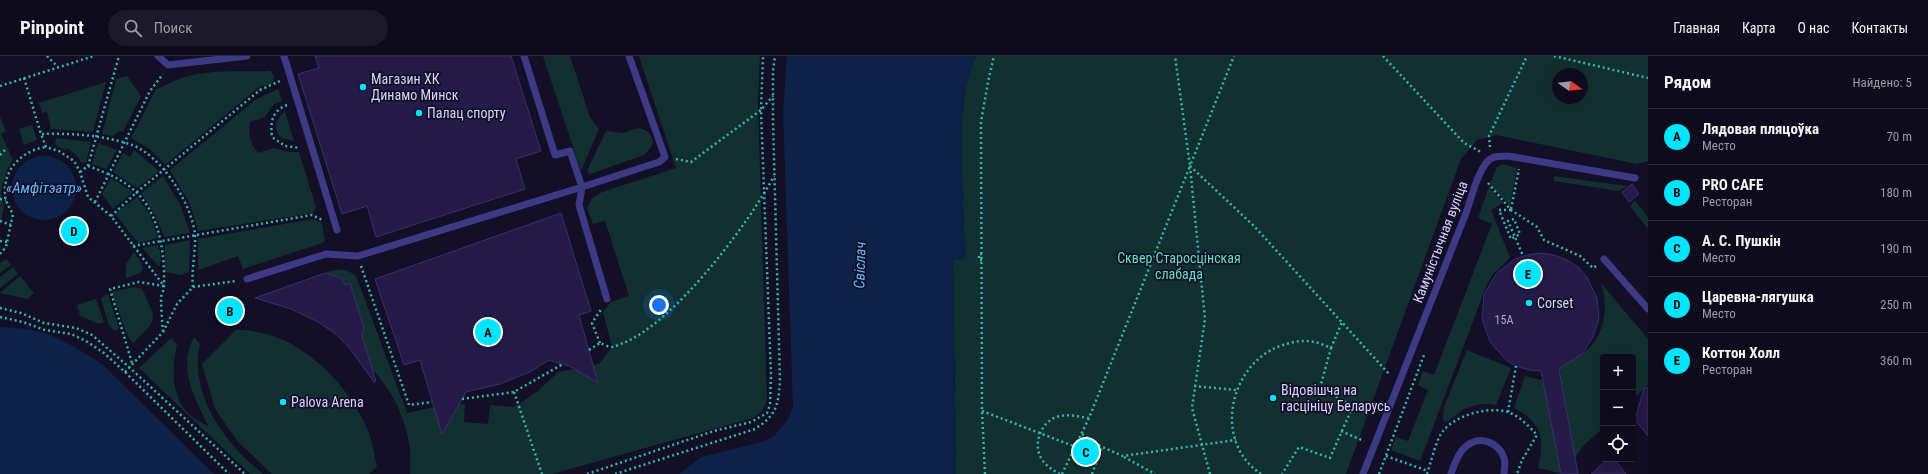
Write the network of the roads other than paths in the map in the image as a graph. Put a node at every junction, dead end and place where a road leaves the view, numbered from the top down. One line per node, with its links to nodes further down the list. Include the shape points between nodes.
1 (158, 56): 2 (lane, via 168,66)
2 (247, 56)
3 (284, 56): 8 (lane)
4 (524, 56): 7 (lane, via 555,155 570,151)
5 (629, 56): 7 (lane, via 665,157 659,162)
6 (1635, 178): 13 (lane, Камуністычная вуліца, via 1520,157 1492,158 1480,175)
7 (582, 187): 10 (lane, via 358,256 326,254); 11 (lane, via 579,205)
8 (337, 230)
9 (1604, 259): 12 (lane)
10 (247, 279)
11 (607, 299)
12 (1648, 308)
13 (1363, 474)
14 (1450, 474): 15 (lane, via 1458,455 1471,443 1482,441 1492,443 1500,450 1505,460)
15 (1504, 474)

